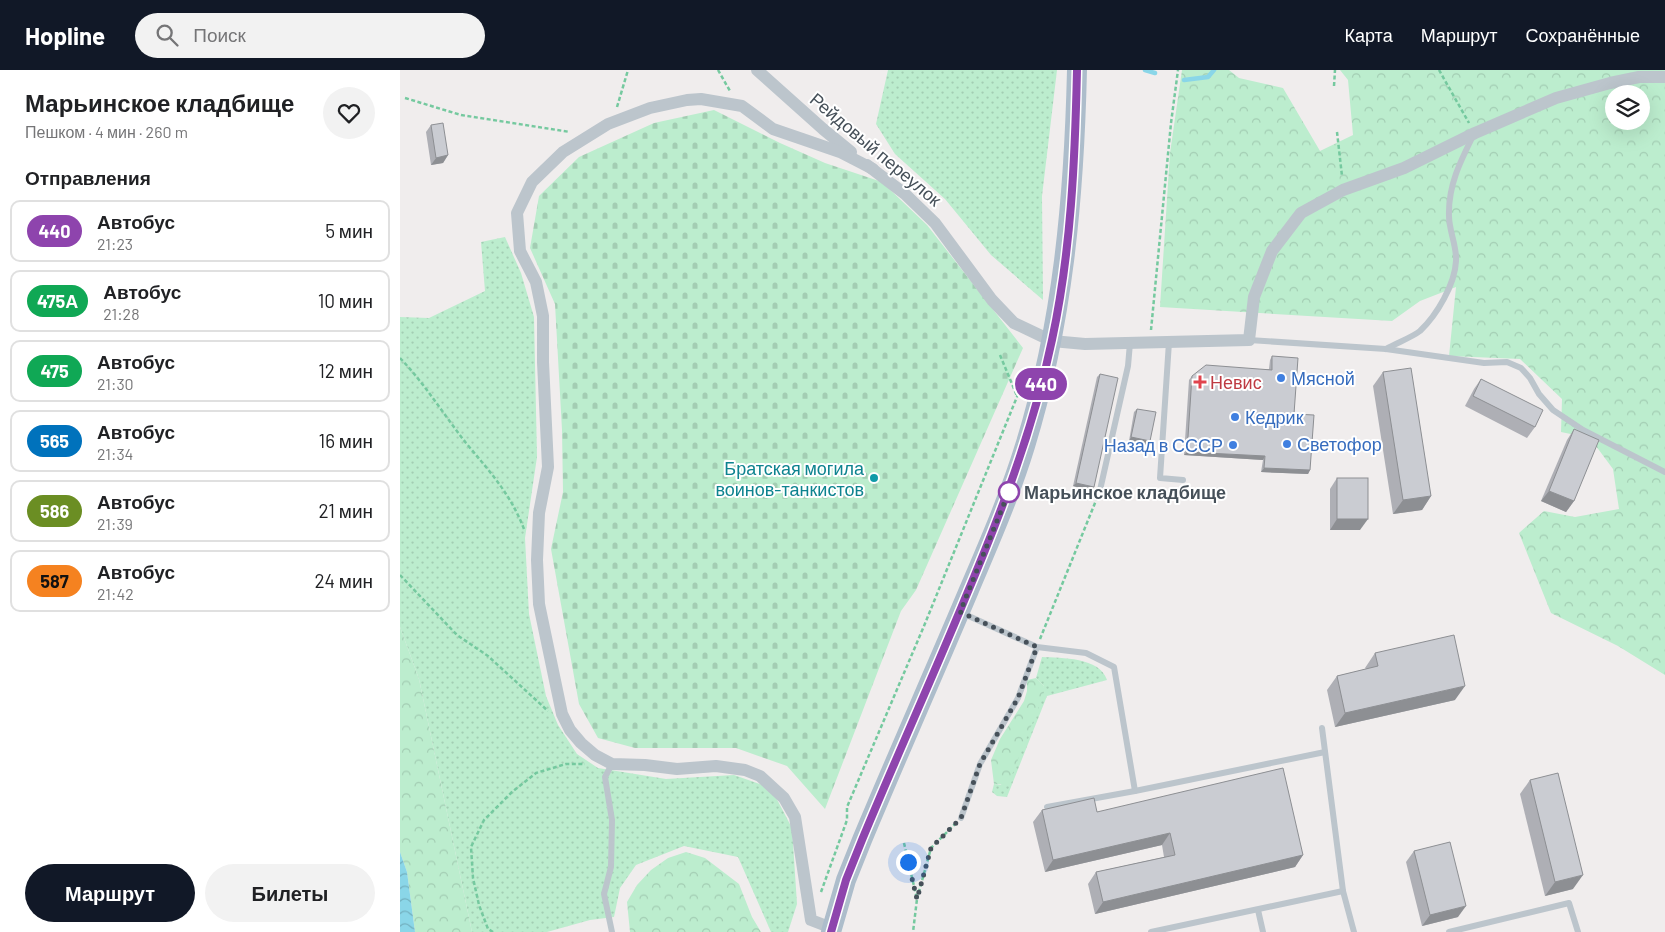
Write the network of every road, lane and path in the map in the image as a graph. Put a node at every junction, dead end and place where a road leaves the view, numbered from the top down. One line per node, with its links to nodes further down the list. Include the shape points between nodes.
1 (628, 70): 12 (path, via 618,106)
2 (718, 70): 11 (path)
3 (757, 70): 16 (street, Рейдовый переулок)
4 (1077, 70): 19 (main road, via 1068,233)
5 (1178, 70): 22 (path)
6 (1335, 70): 9 (path)
7 (1439, 70): 15 (path)
8 (1665, 77): 15 (street, via 1639,77 1565,96)
9 (1334, 86)
10 (406, 98): 14 (path, via 461,115)
11 (742, 106): 12 (street, via 701,99 687,100 650,108); 16 (street, via 773,129 840,152)
12 (601, 128): 36 (street, via 563,152 532,182 518,214 520,251 536,282 543,316 548,467 539,513 536,560 539,604 562,714 581,743)
13 (1337, 132): 17 (path)
14 (574, 133)
15 (1475, 133): 17 (street, via 1404,168); 23 (lane, via 1456,171 1451,195 1448,216 1456,259 1453,280 1442,303 1419,331)
16 (873, 169): 19 (street, Рейдовый переулок, via 935,223 992,300 1014,324)
17 (1343, 190): 18 (street, via 1301,213 1272,251 1254,297)
18 (1249, 340): 20 (street, Рейдовый переулок); 23 (lane)
19 (1052, 341): 21 (street, Рейдовый переулок); 31 (main road, via 1025,445)
20 (1169, 342): 22 (street, Рейдовый переулок); 27 (lane, via 1160,478)
21 (1130, 343): 22 (street, Рейдовый переулок); 28 (lane, via 1128,366)
22 (1149, 343)
23 (1386, 349): 26 (lane, via 1484,363 1507,362 1521,368 1553,410 1583,430)
24 (1000, 355): 42 (path, via 1017,398 847,806 847,820)
25 (400, 358): 29 (path, via 491,471 516,508)
26 (1665, 472)
27 (1183, 480)
28 (1100, 490): 32 (path)
29 (526, 534)
30 (400, 575): 33 (path, via 457,635 488,656)
31 (960, 612): 32 (lane); 45 (main road, via 862,840 846,880)
32 (1037, 647): 37 (lane, via 1086,653 1114,667); 39 (lane, via 1018,698 980,764)
33 (551, 715)
34 (1322, 728): 35 (lane)
35 (1325, 752): 37 (lane); 41 (lane)
36 (612, 764): 45 (street, via 677,769 716,766 745,770 760,776 784,798 795,817 812,920); 46 (path, via 566,764 536,774 484,820 472,847 473,878 479,905 488,929); 47 (lane, via 605,777 612,829 611,867 604,894)
37 (1135, 791): 38 (lane)
38 (1048, 807)
39 (961, 818): 43 (path, via 931,848)
40 (904, 843): 43 (path)
41 (1343, 891): 44 (lane); 51 (lane)
42 (821, 892)
43 (917, 899): 48 (path)
44 (1258, 910): 49 (lane); 50 (lane)
45 (832, 930)
46 (493, 932)
47 (612, 932)
48 (912, 932)
49 (1155, 932)
50 (1263, 932)
51 (1354, 932)
52 (1449, 932): 53 (lane, via 1570,904)
53 (1578, 932)

